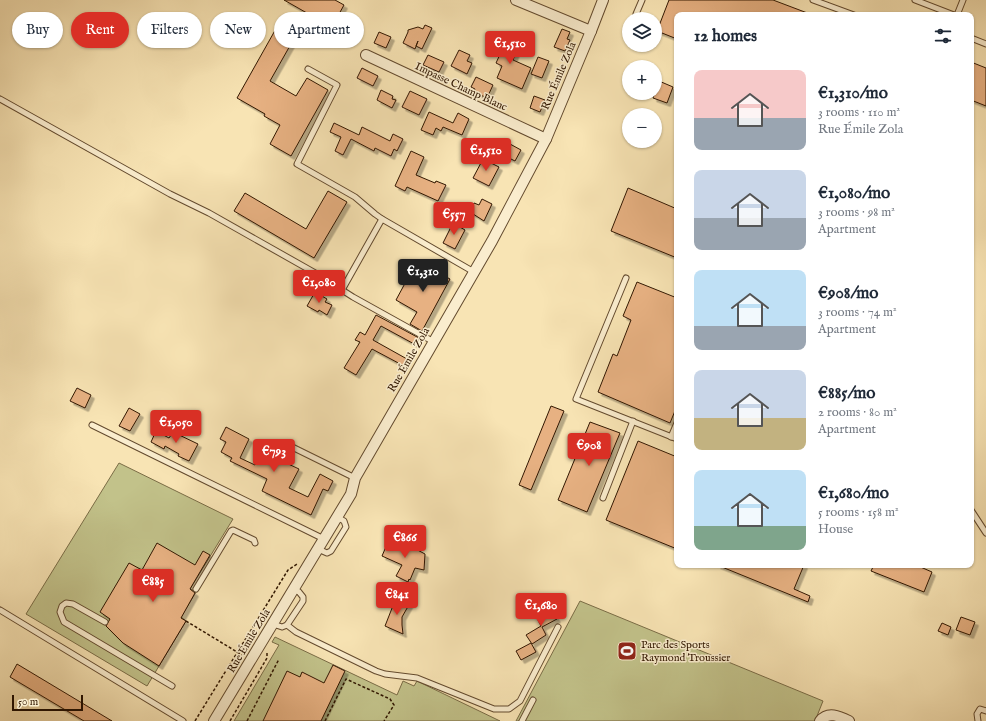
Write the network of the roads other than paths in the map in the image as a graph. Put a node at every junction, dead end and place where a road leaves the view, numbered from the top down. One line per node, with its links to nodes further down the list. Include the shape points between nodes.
1 (516, 0): 11 (street)
2 (602, 0): 11 (street, Rue Émile Zola)
3 (642, 0): 7 (lane)
4 (814, 0): 8 (lane)
5 (915, 0): 9 (lane)
6 (963, 0): 10 (lane)
7 (637, 12)
8 (846, 12)
9 (947, 12)
10 (957, 12)
11 (591, 31): 17 (street, Rue Émile Zola)
12 (974, 39): 13 (lane)
13 (986, 44)
14 (366, 55): 17 (street, Impasse Champ Blanc)
15 (308, 69): 18 (lane, via 337,85 297,164 355,197)
16 (0, 99): 21 (lane)
17 (546, 140): 19 (street, Rue Émile Zola)
18 (382, 219): 19 (lane); 21 (lane)
19 (474, 272): 22 (street, Rue Émile Zola)
20 (626, 278): 23 (lane, via 576,399)
21 (342, 290): 22 (lane)
22 (434, 342): 29 (street, Rue Émile Zola)
23 (633, 421): 26 (lane); 30 (lane)
24 (92, 425): 34 (lane)
25 (674, 430): 26 (lane)
26 (671, 437): 27 (lane)
27 (674, 438)
28 (284, 443): 29 (lane)
29 (355, 478): 32 (street, Rue Émile Zola, via 351,494)
30 (603, 498)
31 (974, 515): 33 (lane)
32 (337, 516): 34 (street, Rue Émile Zola); 36 (lane, via 344,520 346,527 331,551 328,553)
33 (986, 533)
34 (324, 539): 36 (street, Rue Émile Zola)
35 (255, 543): 37 (lane, via 237,531 231,531)
36 (318, 549): 38 (street, Rue Émile Zola)
37 (196, 589)
38 (294, 589): 41 (street, Rue Émile Zola); 42 (lane, via 303,597 303,601)
39 (0, 610): 47 (lane)
40 (105, 622): 44 (lane, via 66,602 60,612 64,622)
41 (273, 624): 42 (lane, via 282,627); 48 (street, Rue Émile Zola)
42 (287, 625): 43 (lane, via 296,632 376,671 417,678 494,709 509,709 520,701)
43 (558, 627)
44 (172, 686)
45 (533, 700): 49 (lane)
46 (986, 711): 52 (lane, via 980,709 977,714)
47 (183, 721)
48 (214, 721)
49 (522, 721)
50 (820, 721): 51 (street, via 831,715)
51 (849, 721)
52 (978, 721)

